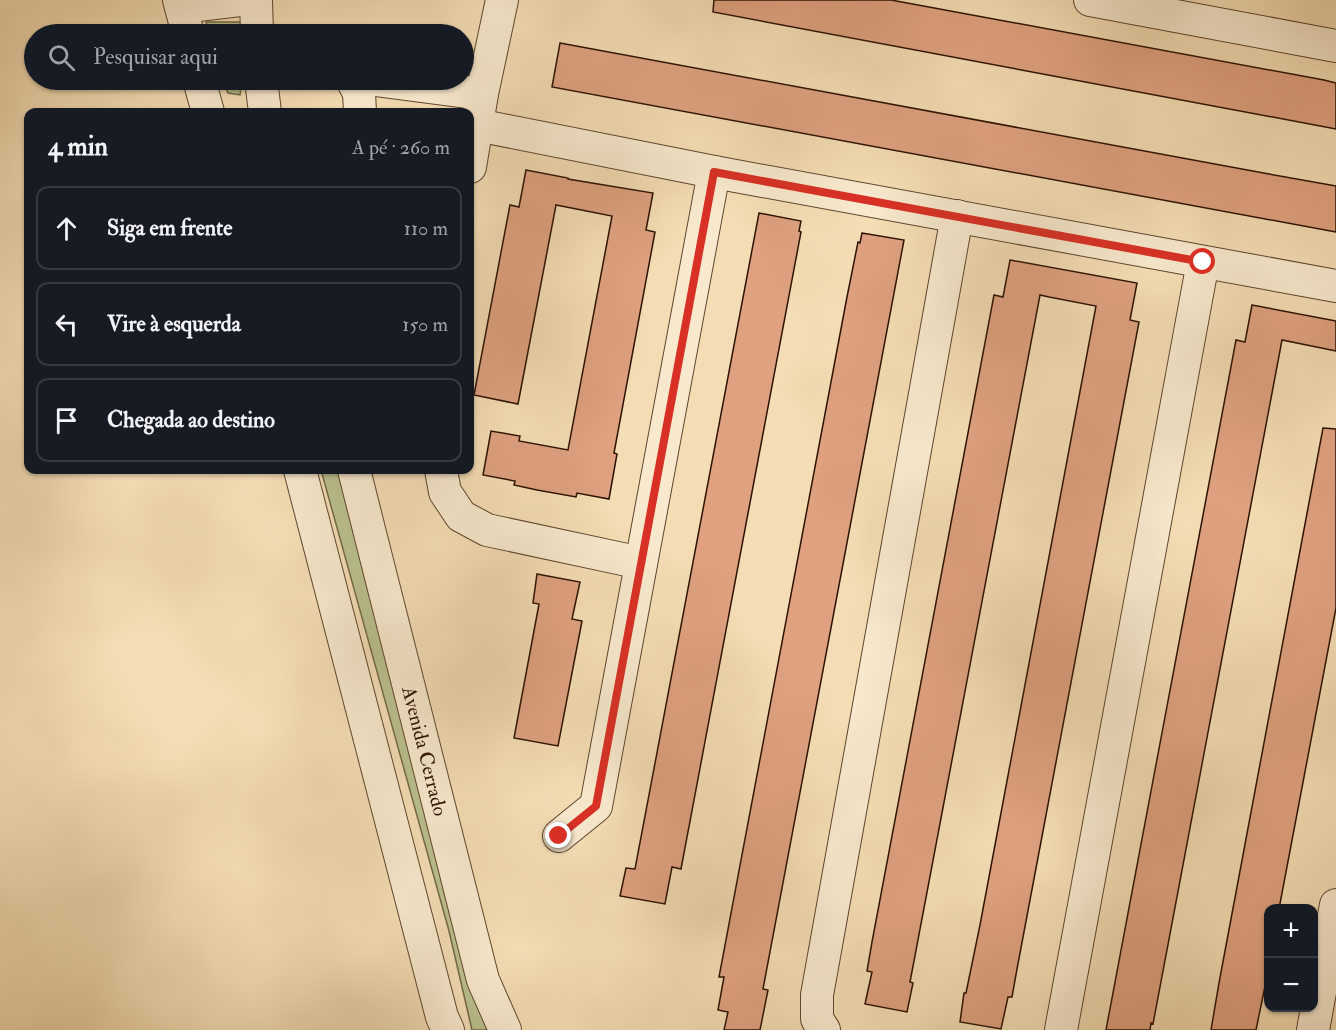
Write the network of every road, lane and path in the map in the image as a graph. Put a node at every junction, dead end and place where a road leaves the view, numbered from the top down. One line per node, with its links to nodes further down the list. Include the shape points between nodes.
1 (502, 0): 10 (street)
2 (1090, 0): 6 (street)
3 (252, 11): 4 (street); 5 (street)
4 (182, 14)
5 (266, 24)
6 (1336, 46)
7 (262, 90): 11 (street)
8 (357, 90): 12 (street)
9 (451, 90): 10 (street)
10 (482, 94): 13 (street)
11 (264, 108)
12 (360, 108)
13 (477, 125): 14 (street); 15 (street)
14 (474, 143)
15 (714, 172): 16 (street); 22 (street)
16 (957, 216): 17 (street); 27 (street, via 817,995 817,1019)
17 (1203, 262): 18 (street); 28 (street)
18 (1336, 286)
19 (301, 474): 25 (street)
20 (355, 474): 26 (street, Avenida Cerrado, via 483,980)
21 (442, 474): 22 (street, via 445,492 461,516 487,530)
22 (641, 563): 23 (street, via 596,806)
23 (559, 836)
24 (1336, 904): 29 (street)
25 (448, 1030)
26 (505, 1030)
27 (824, 1030)
28 (1061, 1030)
29 (1313, 1030)

